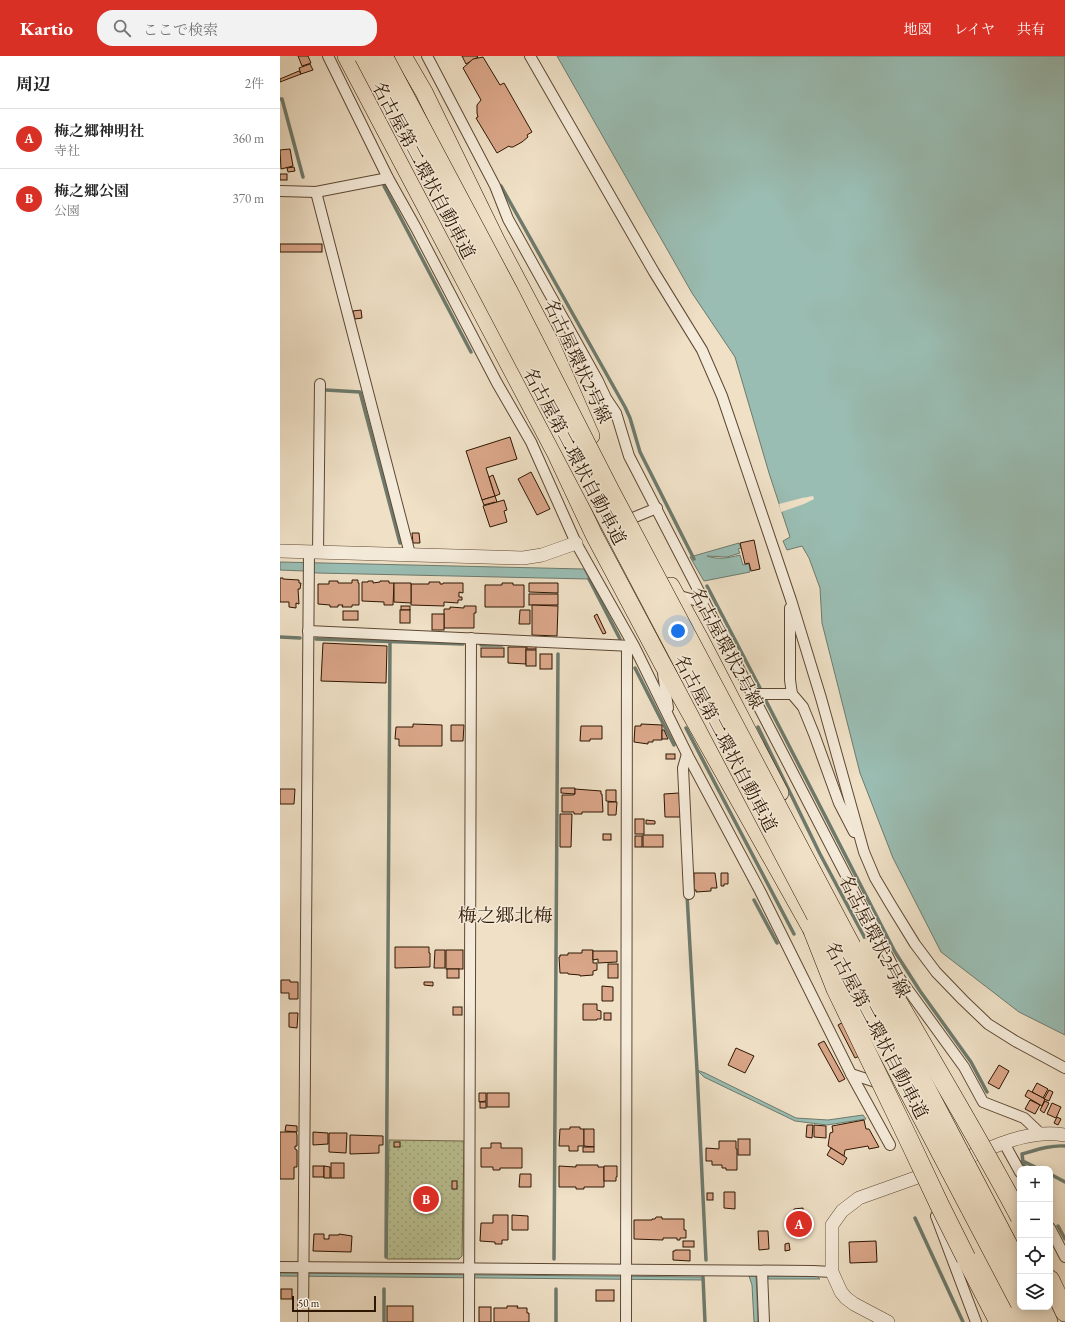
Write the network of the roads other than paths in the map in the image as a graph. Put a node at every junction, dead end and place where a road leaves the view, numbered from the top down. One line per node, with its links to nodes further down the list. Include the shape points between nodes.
1 (328, 56): 8 (street)
2 (346, 56): 13 (highway)
3 (364, 56): 33 (highway, 名古屋第二環状自動車道, bridge)
4 (383, 56): 32 (highway, 名古屋第二環状自動車道, bridge)
5 (403, 56): 15 (highway, 名古屋環状2号線, via 424,92 496,240 550,342 606,471)
6 (427, 56): 14 (street, via 495,186 508,219 616,413 629,456)
7 (530, 56): 22 (street, via 654,272 702,350 722,396)
8 (388, 178): 10 (street); 12 (street)
9 (280, 191): 10 (street)
10 (316, 192): 19 (street)
11 (320, 384): 20 (street)
12 (531, 442): 13 (street); 17 (street)
13 (555, 452): 16 (highway)
14 (657, 508): 15 (street); 23 (street)
15 (633, 519): 16 (street); 21 (highway, 名古屋環状2号線)
16 (594, 535): 17 (street); 27 (highway)
17 (576, 543): 19 (street, via 542,555 523,558); 26 (street)
18 (280, 551): 20 (street)
19 (410, 554): 20 (street)
20 (312, 555): 24 (street)
21 (676, 595): 23 (street); 43 (highway, 名古屋環状2号線)
22 (791, 600): 29 (street); 34 (street)
23 (705, 603): 28 (street)
24 (308, 631): 25 (street); 53 (street)
25 (471, 638): 26 (street); 56 (street)
26 (630, 646): 30 (street); 57 (street)
27 (662, 663): 30 (street, via 667,705); 38 (highway)
28 (752, 694): 29 (street); 39 (street, via 898,976 964,1067 984,1102 1024,1118)
29 (792, 694): 34 (street, via 806,714 839,803)
30 (674, 727): 31 (street)
31 (687, 754): 35 (street, via 683,768); 37 (street, via 760,891)
32 (786, 821): 47 (highway, bridge, via 854,924); 51 (highway, 名古屋第二環状自動車道, bridge)
33 (776, 837): 59 (highway, 名古屋第二環状自動車道, bridge); 70 (highway, bridge, via 836,989)
34 (864, 852): 36 (street, via 875,878 891,905 936,972 988,1024)
35 (689, 894)
36 (1065, 1068)
37 (851, 1074): 38 (street); 42 (street)
38 (896, 1088): 45 (highway)
39 (1041, 1134): 40 (street); 41 (street)
40 (1065, 1135)
41 (1004, 1143): 43 (street); 44 (street)
42 (890, 1145)
43 (968, 1158): 45 (street); 49 (highway, 名古屋環状2号線)
44 (1017, 1167)
45 (938, 1170): 46 (street); 71 (highway)
46 (921, 1176): 55 (street, via 859,1198 842,1212 832,1225); 69 (street)
47 (1017, 1212)
48 (1053, 1234): 50 (street)
49 (1017, 1250)
50 (1065, 1257)
51 (1017, 1262)
52 (280, 1267): 53 (street)
53 (303, 1268): 56 (street); 64 (street)
54 (762, 1271): 55 (street); 57 (street); 67 (street)
55 (832, 1272): 68 (street, via 846,1298)
56 (470, 1273): 57 (street); 65 (street)
57 (626, 1275): 66 (street)
58 (1053, 1286): 63 (highway)
59 (1017, 1297)
60 (1024, 1310): 72 (highway)
61 (1042, 1310): 73 (highway)
62 (1048, 1310): 74 (highway)
63 (1065, 1312)
64 (303, 1322)
65 (469, 1322)
66 (626, 1322)
67 (764, 1322)
68 (888, 1322)
69 (976, 1322)
70 (999, 1322)
71 (1017, 1322)
72 (1030, 1322)
73 (1048, 1322)
74 (1054, 1322)

